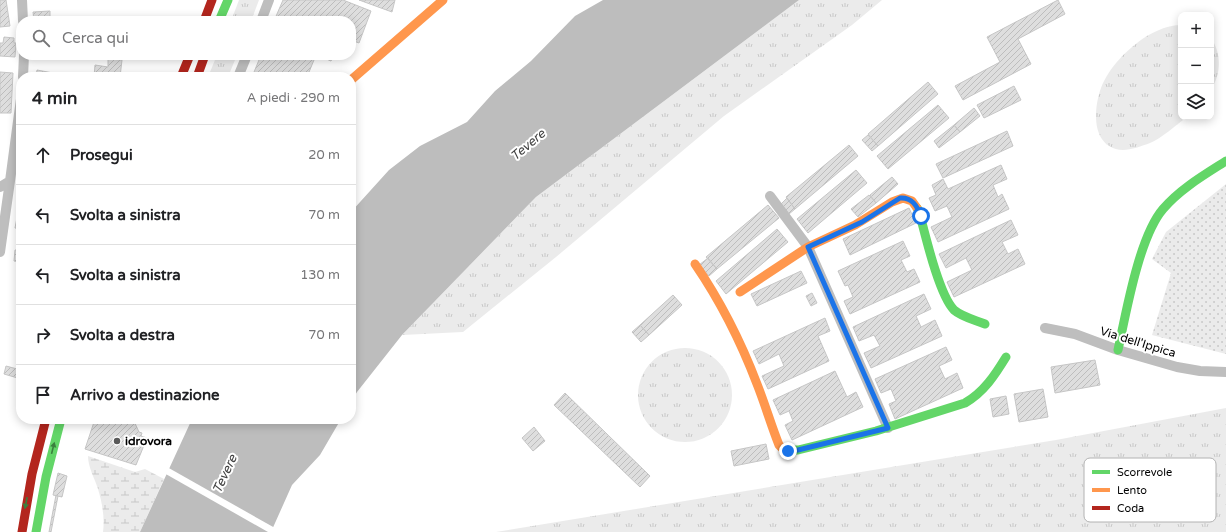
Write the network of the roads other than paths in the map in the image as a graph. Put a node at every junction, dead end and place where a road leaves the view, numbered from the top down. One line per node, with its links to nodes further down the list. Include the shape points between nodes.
1 (22, 0): 6 (street)
2 (212, 0): 7 (main road)
3 (228, 0): 8 (main road)
4 (269, 0): 9 (street)
5 (443, 0): 18 (main road)
6 (23, 16)
7 (206, 16)
8 (221, 16)
9 (263, 16)
10 (24, 60): 14 (street)
11 (188, 60): 15 (main road)
12 (203, 60): 16 (main road)
13 (245, 60): 17 (street)
14 (23, 72)
15 (183, 72)
16 (198, 72)
17 (240, 72)
18 (356, 76)
19 (16, 136): 21 (street)
20 (1226, 161): 30 (main road, via 1185,190 1156,218 1138,268)
21 (10, 181): 22 (street); 25 (street)
22 (0, 187)
23 (770, 196): 24 (street)
24 (808, 247): 27 (main road); 28 (main road, via 862,222 896,200 910,200 921,216 938,278 948,302 959,314); 35 (street)
25 (0, 252)
26 (695, 264): 35 (main road, via 729,320 760,389 777,441 782,448 788,451 798,450)
27 (740, 292)
28 (985, 324)
29 (1045, 328): 30 (street, Via dell'Ippica, via 1075,334)
30 (1118, 350): 32 (street, Via dell'Ippica, via 1184,369)
31 (1006, 357): 35 (main road, via 987,387 971,401)
32 (1226, 372)
33 (45, 424): 36 (main road, one-way to 36, via 32,474)
34 (61, 424): 37 (main road, one-way to 34, via 46,476)
35 (888, 428)
36 (22, 532)
37 (36, 532)

